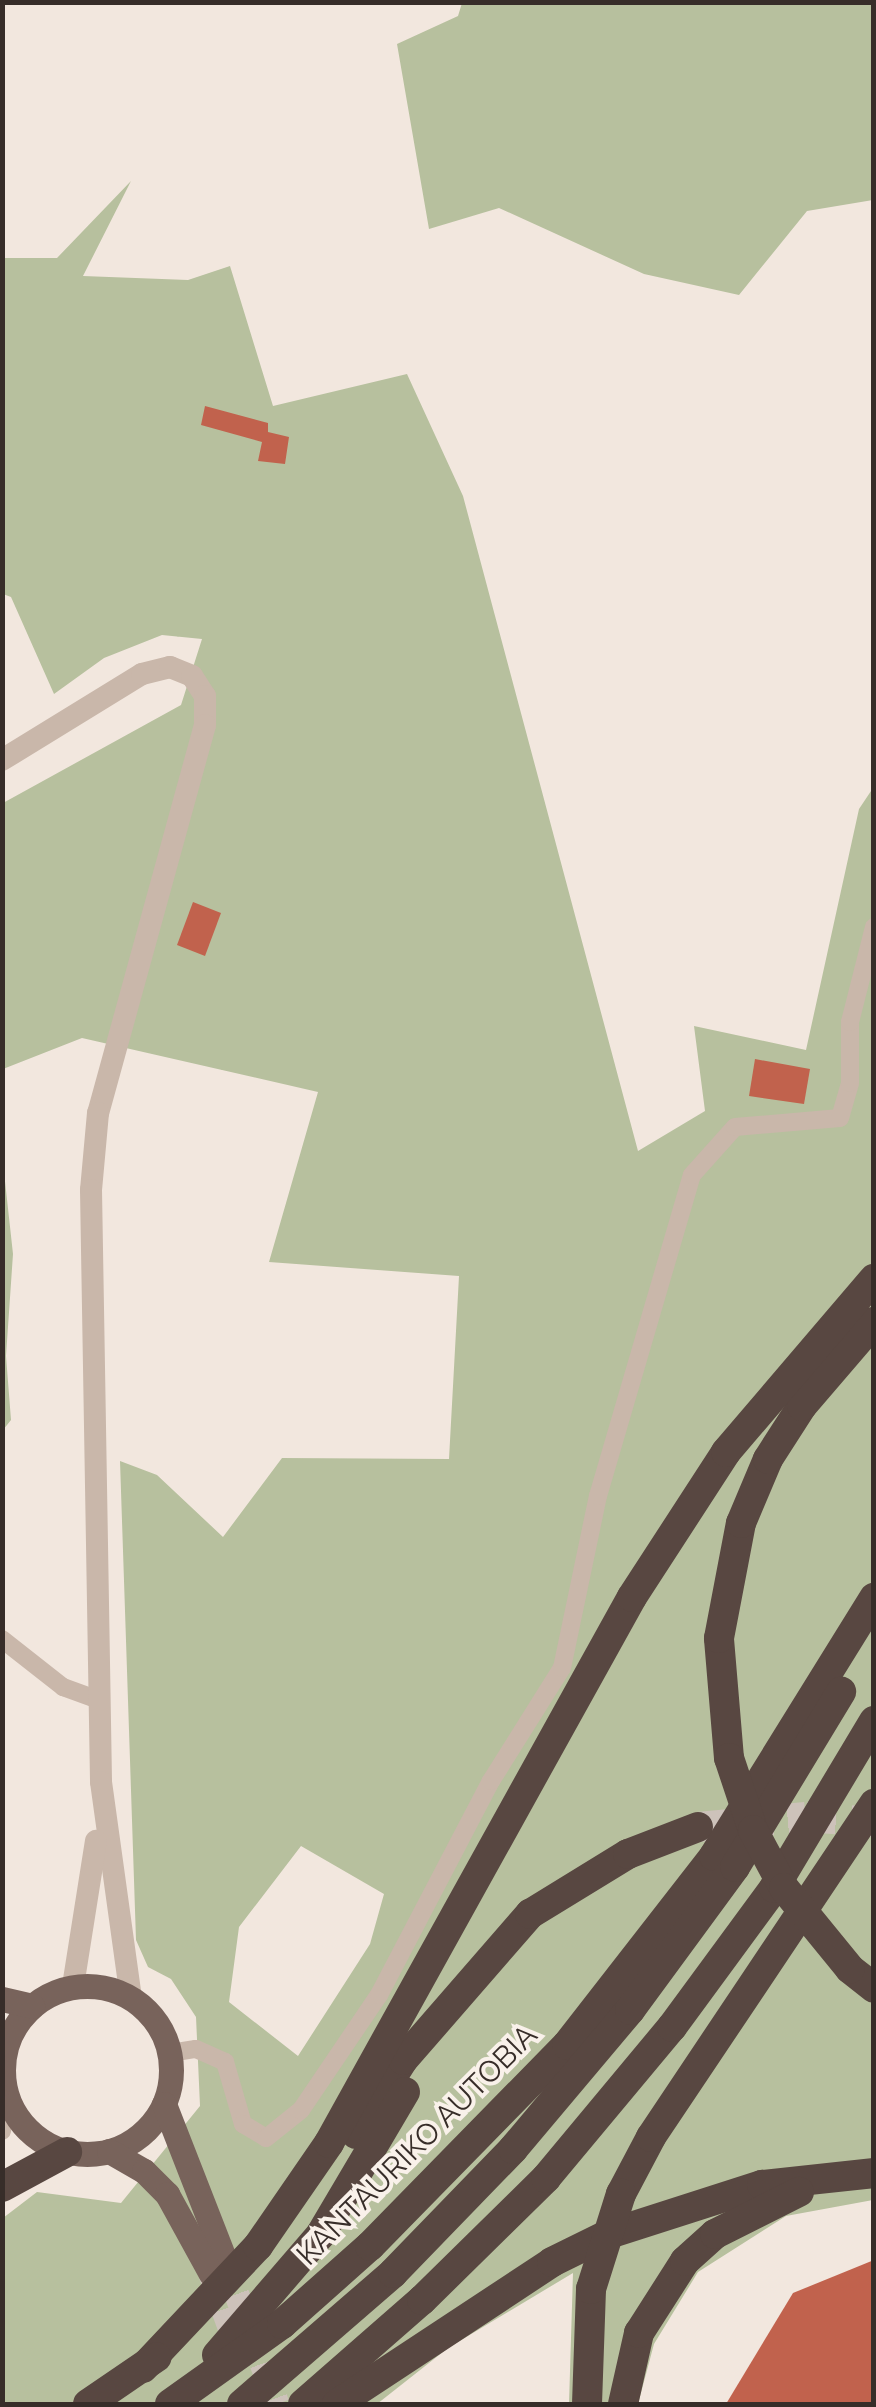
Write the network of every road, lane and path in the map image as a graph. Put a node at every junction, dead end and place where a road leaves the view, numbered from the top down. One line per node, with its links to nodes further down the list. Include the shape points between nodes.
1 (2, 760): 8 (street, via 142,674 170,666 192,676 205,696 205,726 98,1113 91,1206)
2 (874, 927): 19 (street, via 850,1022 850,1083 840,1118 735,1127 692,1175 603,1477 562,1668 491,1781 380,1995 301,2110 266,2138 243,2124 225,2062 196,2049)
3 (874, 1278): 29 (highway, via 726,1452 632,1597 329,2143 258,2246)
4 (874, 1322): 13 (highway, bridge, via 802,1406 768,1459 741,1523 719,1638 729,1758 753,1830 784,1888)
5 (874, 1598): 30 (highway, KANTAURIKO AUTOBIA, via 714,1856 554,2060 370,2246 282,2324)
6 (874, 1623): 32 (highway, via 795,1774 630,2010 513,2149 393,2273)
7 (2, 1639): 8 (street, via 63,1687)
8 (98, 1700): 10 (street)
9 (874, 1721): 33 (highway, via 774,1888 672,2027 546,2178)
10 (101, 1782): 15 (street, via 90,1904); 16 (street)
11 (874, 1804): 35 (highway, bridge, via 651,2138 621,2194 590,2289)
12 (698, 1827): 14 (highway, via 580,1880 530,1914)
13 (862, 1979)
14 (467, 1981): 29 (highway, via 403,2060 268,2258); 30 (highway, via 321,2234)
15 (73, 1986): 16 (main road); 18 (main road)
16 (130, 1998): 19 (main road, via 156,2022)
17 (2, 1999): 18 (main road)
18 (32, 2006): 20 (main road, via 11,2036)
19 (170, 2054): 22 (main road)
20 (3, 2071): 21 (main road)
21 (8, 2098): 23 (street); 25 (main road, via 31,2132)
22 (164, 2104): 24 (main road, via 132,2141); 24 (main road, via 216,2264 167,2194 144,2170)
23 (2, 2131)
24 (110, 2151): 25 (main road)
25 (66, 2152): 28 (highway)
26 (874, 2173): 27 (highway)
27 (839, 2177): 34 (highway, via 762,2184 608,2234 552,2262); 36 (highway, via 768,2203 685,2261 639,2333)
28 (2, 2187)
29 (144, 2368): 31 (highway)
30 (173, 2403)
31 (88, 2404)
32 (242, 2404)
33 (303, 2404)
34 (337, 2404)
35 (588, 2404)
36 (623, 2404)

